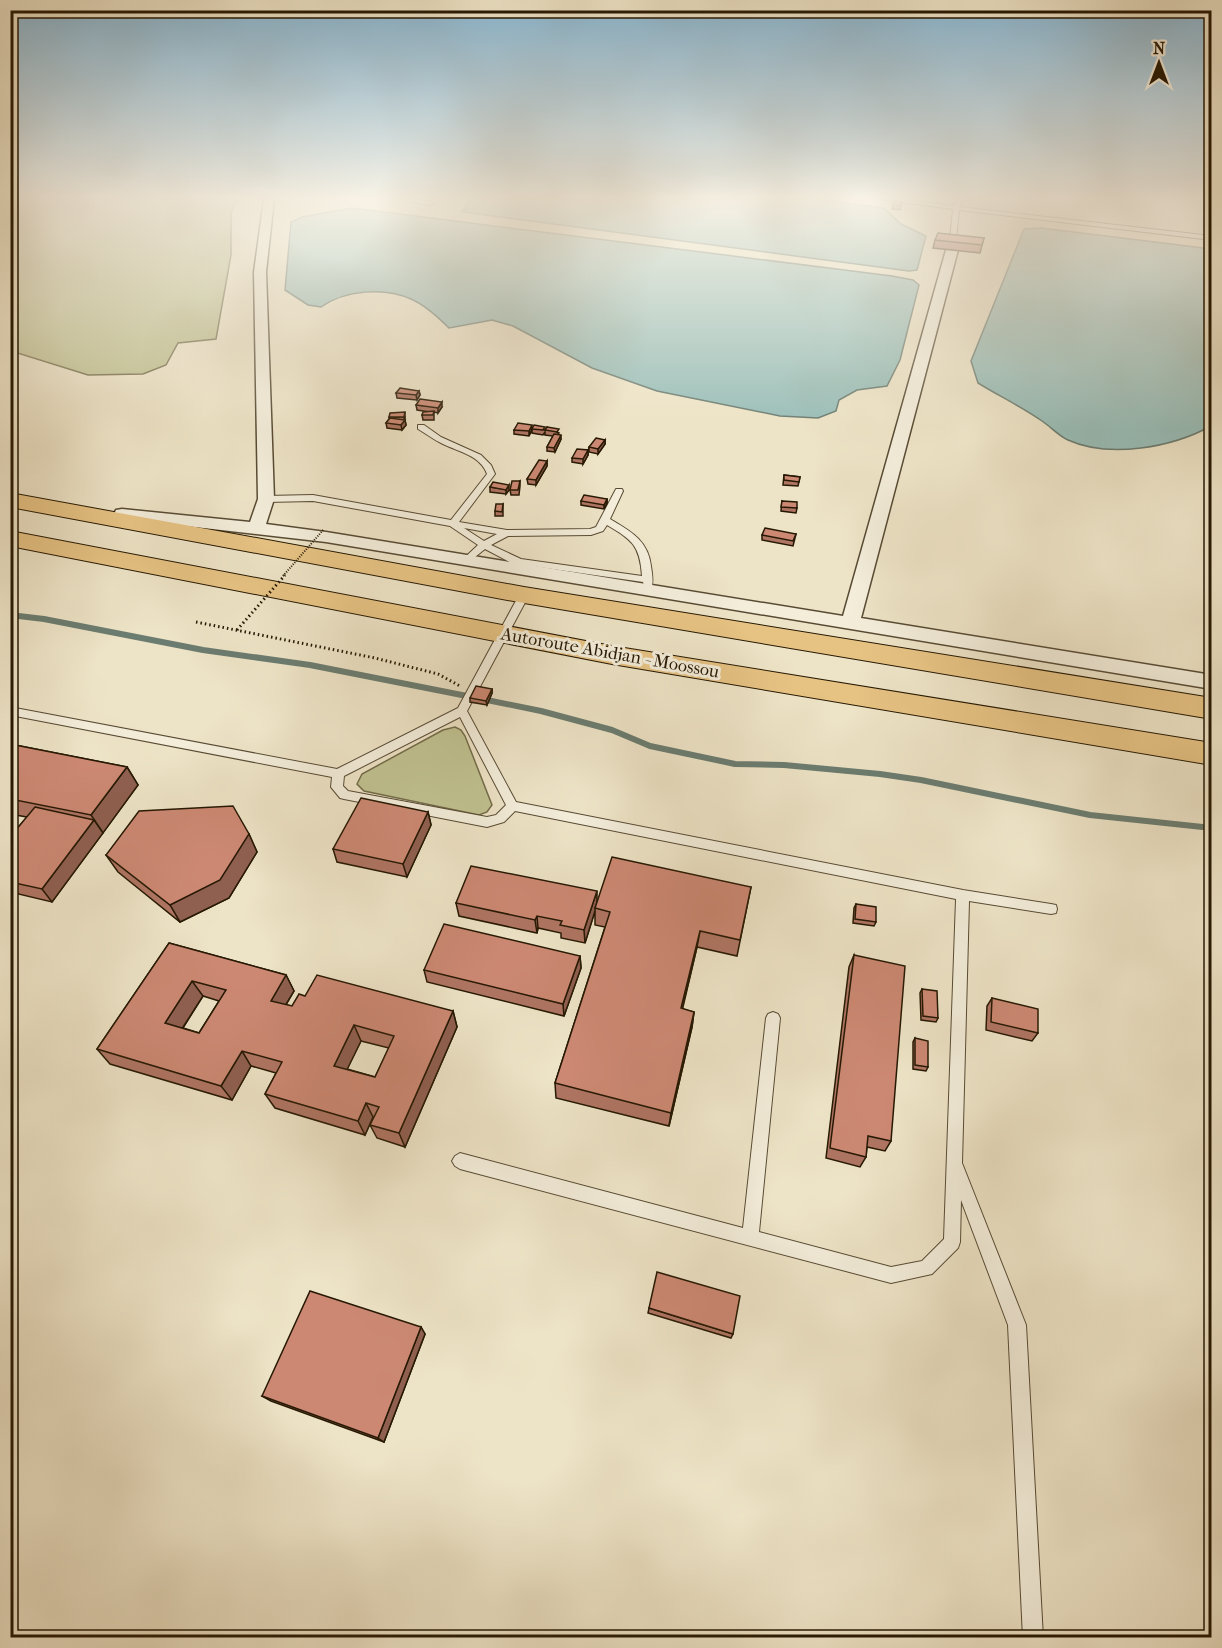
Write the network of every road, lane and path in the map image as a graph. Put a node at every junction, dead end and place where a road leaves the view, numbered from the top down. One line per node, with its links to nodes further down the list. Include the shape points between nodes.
1 (260, 276): 6 (street)
2 (945, 276): 20 (street)
3 (421, 427): 9 (lane, via 482,459 490,468 491,474 482,489)
4 (619, 491): 8 (lane)
5 (10, 495): 10 (street, via 147,518)
6 (266, 499): 9 (lane, via 313,498); 10 (street)
7 (10, 500): 17 (highway)
8 (605, 520): 12 (lane, via 600,529 591,532); 18 (lane, via 638,541 645,554)
9 (453, 523): 12 (lane); 14 (lane)
10 (256, 528): 16 (street)
11 (324, 529): 21 (path, bridge)
12 (507, 533): 14 (lane)
13 (10, 538): 22 (highway, Autoroute Abidjan - Moossou)
14 (482, 546): 15 (lane); 16 (lane)
15 (521, 561): 17 (lane); 18 (lane)
16 (465, 562): 17 (street)
17 (531, 584): 18 (street); 22 (lane); 25 (highway)
18 (648, 586): 20 (street)
19 (196, 622): 21 (path)
20 (850, 624): 23 (street)
21 (237, 630): 24 (path, via 438,674)
22 (502, 634): 24 (lane); 28 (highway, Autoroute Abidjan - Moossou)
23 (1212, 682)
24 (471, 694): 27 (lane)
25 (1212, 709)
26 (10, 711): 29 (lane)
27 (462, 711): 29 (lane); 30 (lane)
28 (1212, 754)
29 (338, 774): 30 (lane, via 338,787 344,795 487,822 500,819)
30 (512, 806): 31 (lane)
31 (963, 894): 32 (lane); 35 (lane)
32 (1051, 909)
33 (773, 1018): 36 (lane)
34 (460, 1161): 36 (lane)
35 (954, 1162): 36 (lane, via 952,1242 926,1268 891,1275); 37 (lane, via 1017,1324)
36 (750, 1238)
37 (1033, 1638)

